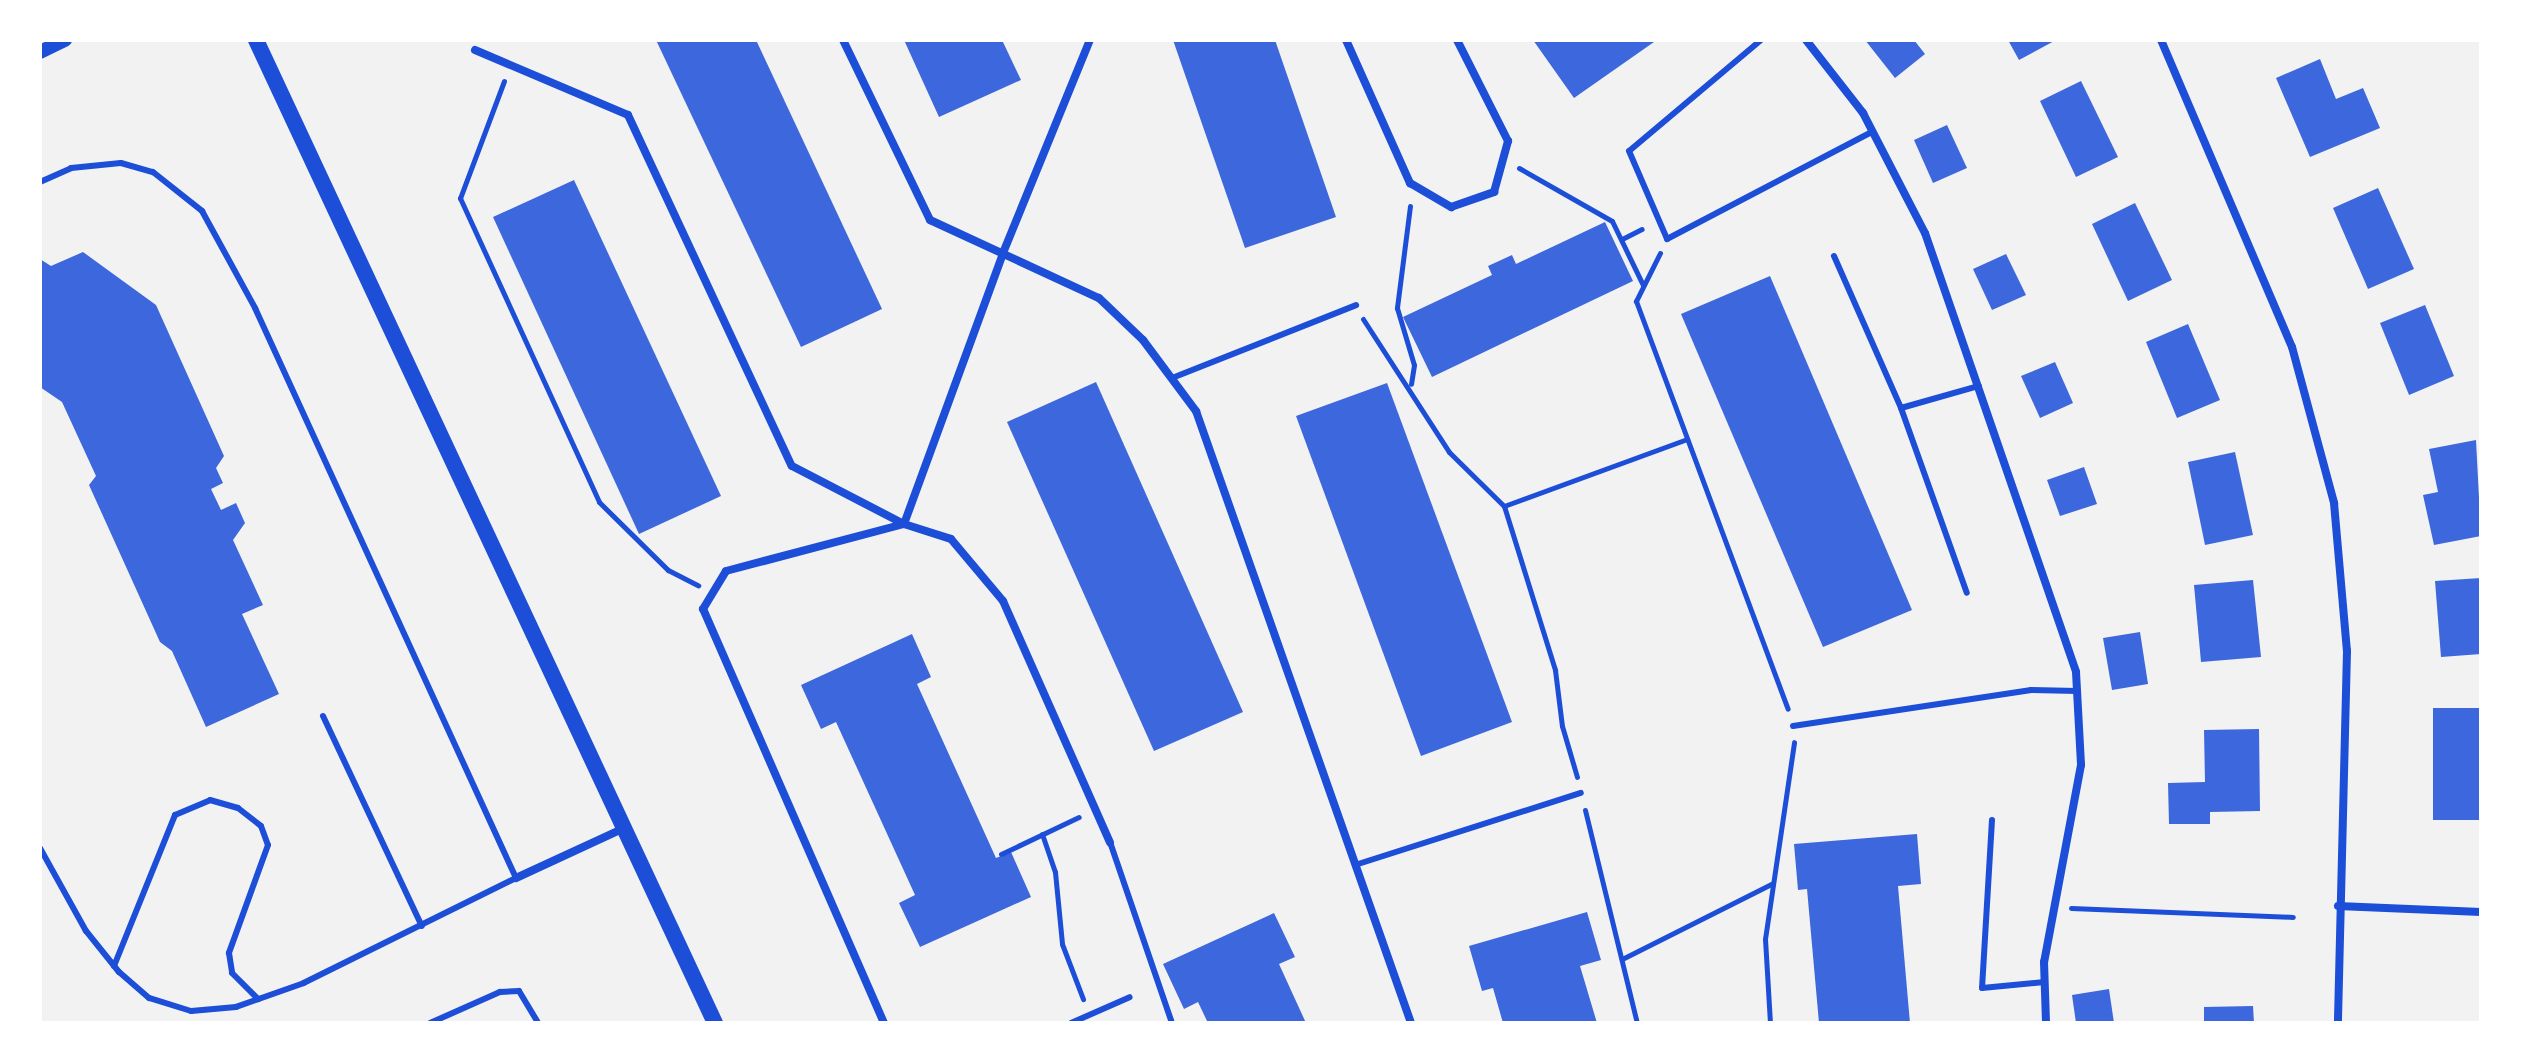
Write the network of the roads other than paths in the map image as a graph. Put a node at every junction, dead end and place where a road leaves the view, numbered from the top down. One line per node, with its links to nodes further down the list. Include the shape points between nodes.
1 (65, 40): 11 (street)
2 (256, 40): 27 (main road)
3 (843, 40): 14 (street, via 930,220)
4 (1090, 40): 14 (street)
5 (1346, 40): 6 (street, via 1414,185 1451,207 1494,192 1508,141)
6 (1457, 40)
7 (1761, 40): 12 (lane, via 1629,151 1667,239)
8 (1806, 40): 12 (street)
9 (2161, 40): 32 (street, via 2292,347 2334,503 2347,651)
10 (475, 50): 20 (street, via 628,115 792,466)
11 (40, 52)
12 (1872, 132): 18 (street, via 1925,233)
13 (40, 182): 31 (lane, via 71,168 121,163 153,172 202,211 255,308)
14 (1003, 253): 17 (street, via 1099,298 1143,340); 20 (street)
15 (1834, 256): 19 (lane)
16 (1356, 305): 17 (lane)
17 (1172, 378): 30 (street, via 1196,411)
18 (1979, 386): 19 (lane); 22 (street, via 2076,672)
19 (1901, 408): 21 (lane)
20 (904, 524): 28 (street, via 951,539 1003,601); 42 (street, via 726,571 703,609)
21 (1967, 593)
22 (2077, 691): 24 (lane, via 2031,690); 36 (street, via 2081,765)
23 (323, 716): 34 (lane)
24 (1793, 726)
25 (1581, 793): 30 (lane)
26 (1992, 820): 36 (lane, via 1982,988)
27 (624, 828): 31 (street); 41 (main road)
28 (1110, 842): 44 (lane)
29 (40, 848): 35 (lane, via 86,931)
30 (1355, 865): 45 (street)
31 (516, 878): 34 (lane)
32 (2338, 906): 33 (street); 47 (street)
33 (2481, 912)
34 (422, 926): 38 (lane, via 304,983)
35 (114, 966): 38 (lane, via 149,998 191,1011); 38 (lane, via 175,815 210,800 238,808 261,826 268,845 229,953 232,973)
36 (2045, 982): 46 (street)
37 (1130, 997): 43 (lane)
38 (258, 999)
39 (434, 1022): 40 (lane, via 500,992 519,991)
40 (538, 1023)
41 (715, 1023)
42 (884, 1023)
43 (1071, 1023)
44 (1172, 1023)
45 (1411, 1023)
46 (2046, 1023)
47 (2338, 1023)

